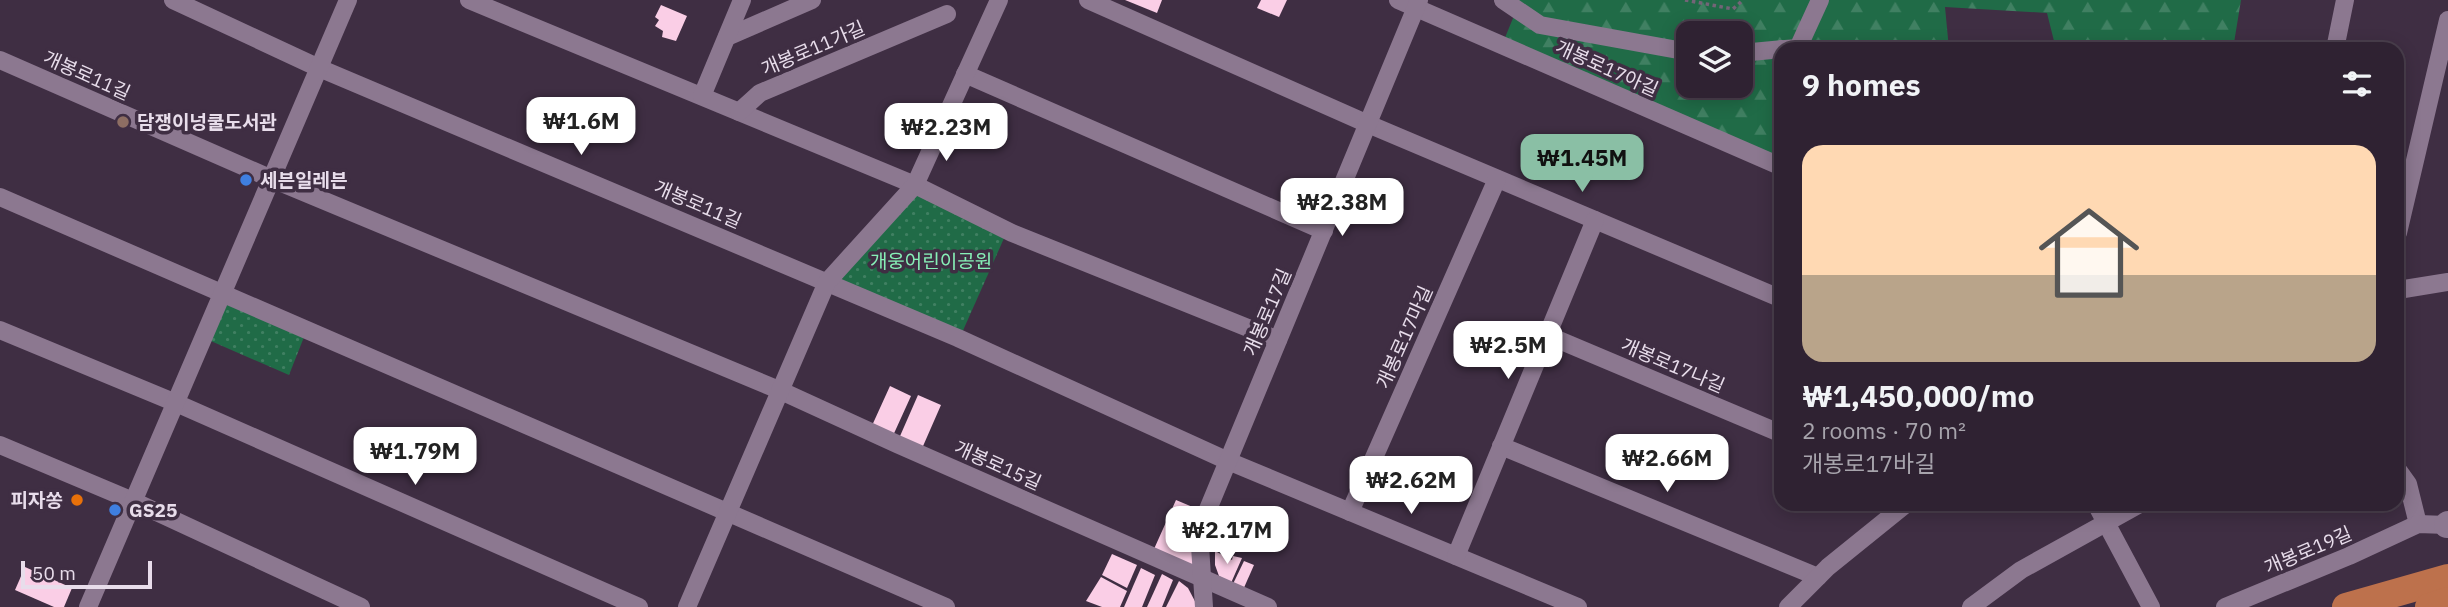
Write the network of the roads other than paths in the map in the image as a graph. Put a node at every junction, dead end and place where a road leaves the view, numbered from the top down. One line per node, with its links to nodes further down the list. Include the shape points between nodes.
1 (173, 0): 22 (street, 개봉로11길)
2 (348, 0): 22 (street)
3 (469, 0): 24 (street)
4 (742, 0): 15 (street)
5 (812, 0): 15 (street)
6 (999, 0): 23 (street)
7 (1088, 0): 26 (street)
8 (1398, 0): 12 (street)
9 (1503, 0): 18 (street, via 1540,26)
10 (1820, 0): 16 (street)
11 (2345, 0): 17 (street)
12 (1418, 4): 26 (street, 개봉로17길); 27 (street, 개봉로17아길)
13 (947, 14): 25 (street, 개봉로11가길, via 760,93)
14 (2448, 20): 32 (street)
15 (727, 37): 24 (street)
16 (1801, 42)
17 (2336, 42)
18 (1676, 50)
19 (1774, 50): 20 (street)
20 (1753, 52)
21 (0, 60): 28 (street, 개봉로11길)
22 (319, 68): 28 (street); 35 (street, 개봉로11길)
23 (965, 75): 30 (street); 34 (street)
24 (702, 96): 25 (street)
25 (739, 112): 30 (street)
26 (1368, 124): 29 (street); 34 (street, 개봉로17길)
27 (1774, 163)
28 (272, 179): 38 (street); 43 (street, 개봉로11길)
29 (1497, 179): 33 (street); 55 (street, 개봉로17마길)
30 (915, 185): 35 (street); 42 (street, via 1012,233)
31 (0, 197): 38 (street)
32 (2404, 207)
33 (1595, 220): 39 (street); 41 (street)
34 (1324, 231): 42 (street, 개봉로17길)
35 (827, 282): 43 (street); 48 (street)
36 (2448, 282): 37 (street)
37 (2404, 288)
38 (222, 295): 44 (street); 54 (street)
39 (1774, 296)
40 (0, 330): 44 (street)
41 (1547, 335): 45 (street, 개봉로17나길); 47 (street)
42 (1278, 340): 48 (street, 개봉로17길)
43 (779, 390): 54 (street); 60 (street, 개봉로15길)
44 (176, 403): 50 (street); 66 (street)
45 (1774, 431)
46 (0, 445): 50 (street)
47 (1502, 446): 59 (street); 61 (street)
48 (1228, 461): 55 (street); 60 (street, 개봉로17길, via 1199,531)
49 (2404, 478): 57 (street)
50 (132, 501): 64 (street); 65 (street)
51 (1898, 511): 61 (street)
52 (2099, 511): 56 (street)
53 (2127, 511): 56 (street)
54 (727, 512): 67 (street); 68 (street)
55 (1350, 512): 59 (street)
56 (2105, 523): 73 (street, via 2021,570); 74 (street)
57 (2418, 524): 58 (street, 개봉로19길); 75 (street, 개봉로19길)
58 (2448, 524)
59 (1456, 556): 71 (street)
60 (1202, 577): 69 (street, 개봉로17길); 70 (street, 개봉로15길)
61 (1818, 577): 72 (street)
62 (2448, 578): 76 (main road)
63 (2448, 601): 77 (main road)
64 (88, 607)
65 (361, 607)
66 (639, 607)
67 (688, 607)
68 (946, 607)
69 (1204, 607)
70 (1268, 607)
71 (1578, 607)
72 (1788, 607)
73 (1971, 607)
74 (2151, 607)
75 (2225, 607)
76 (2346, 607)
77 (2429, 607)

